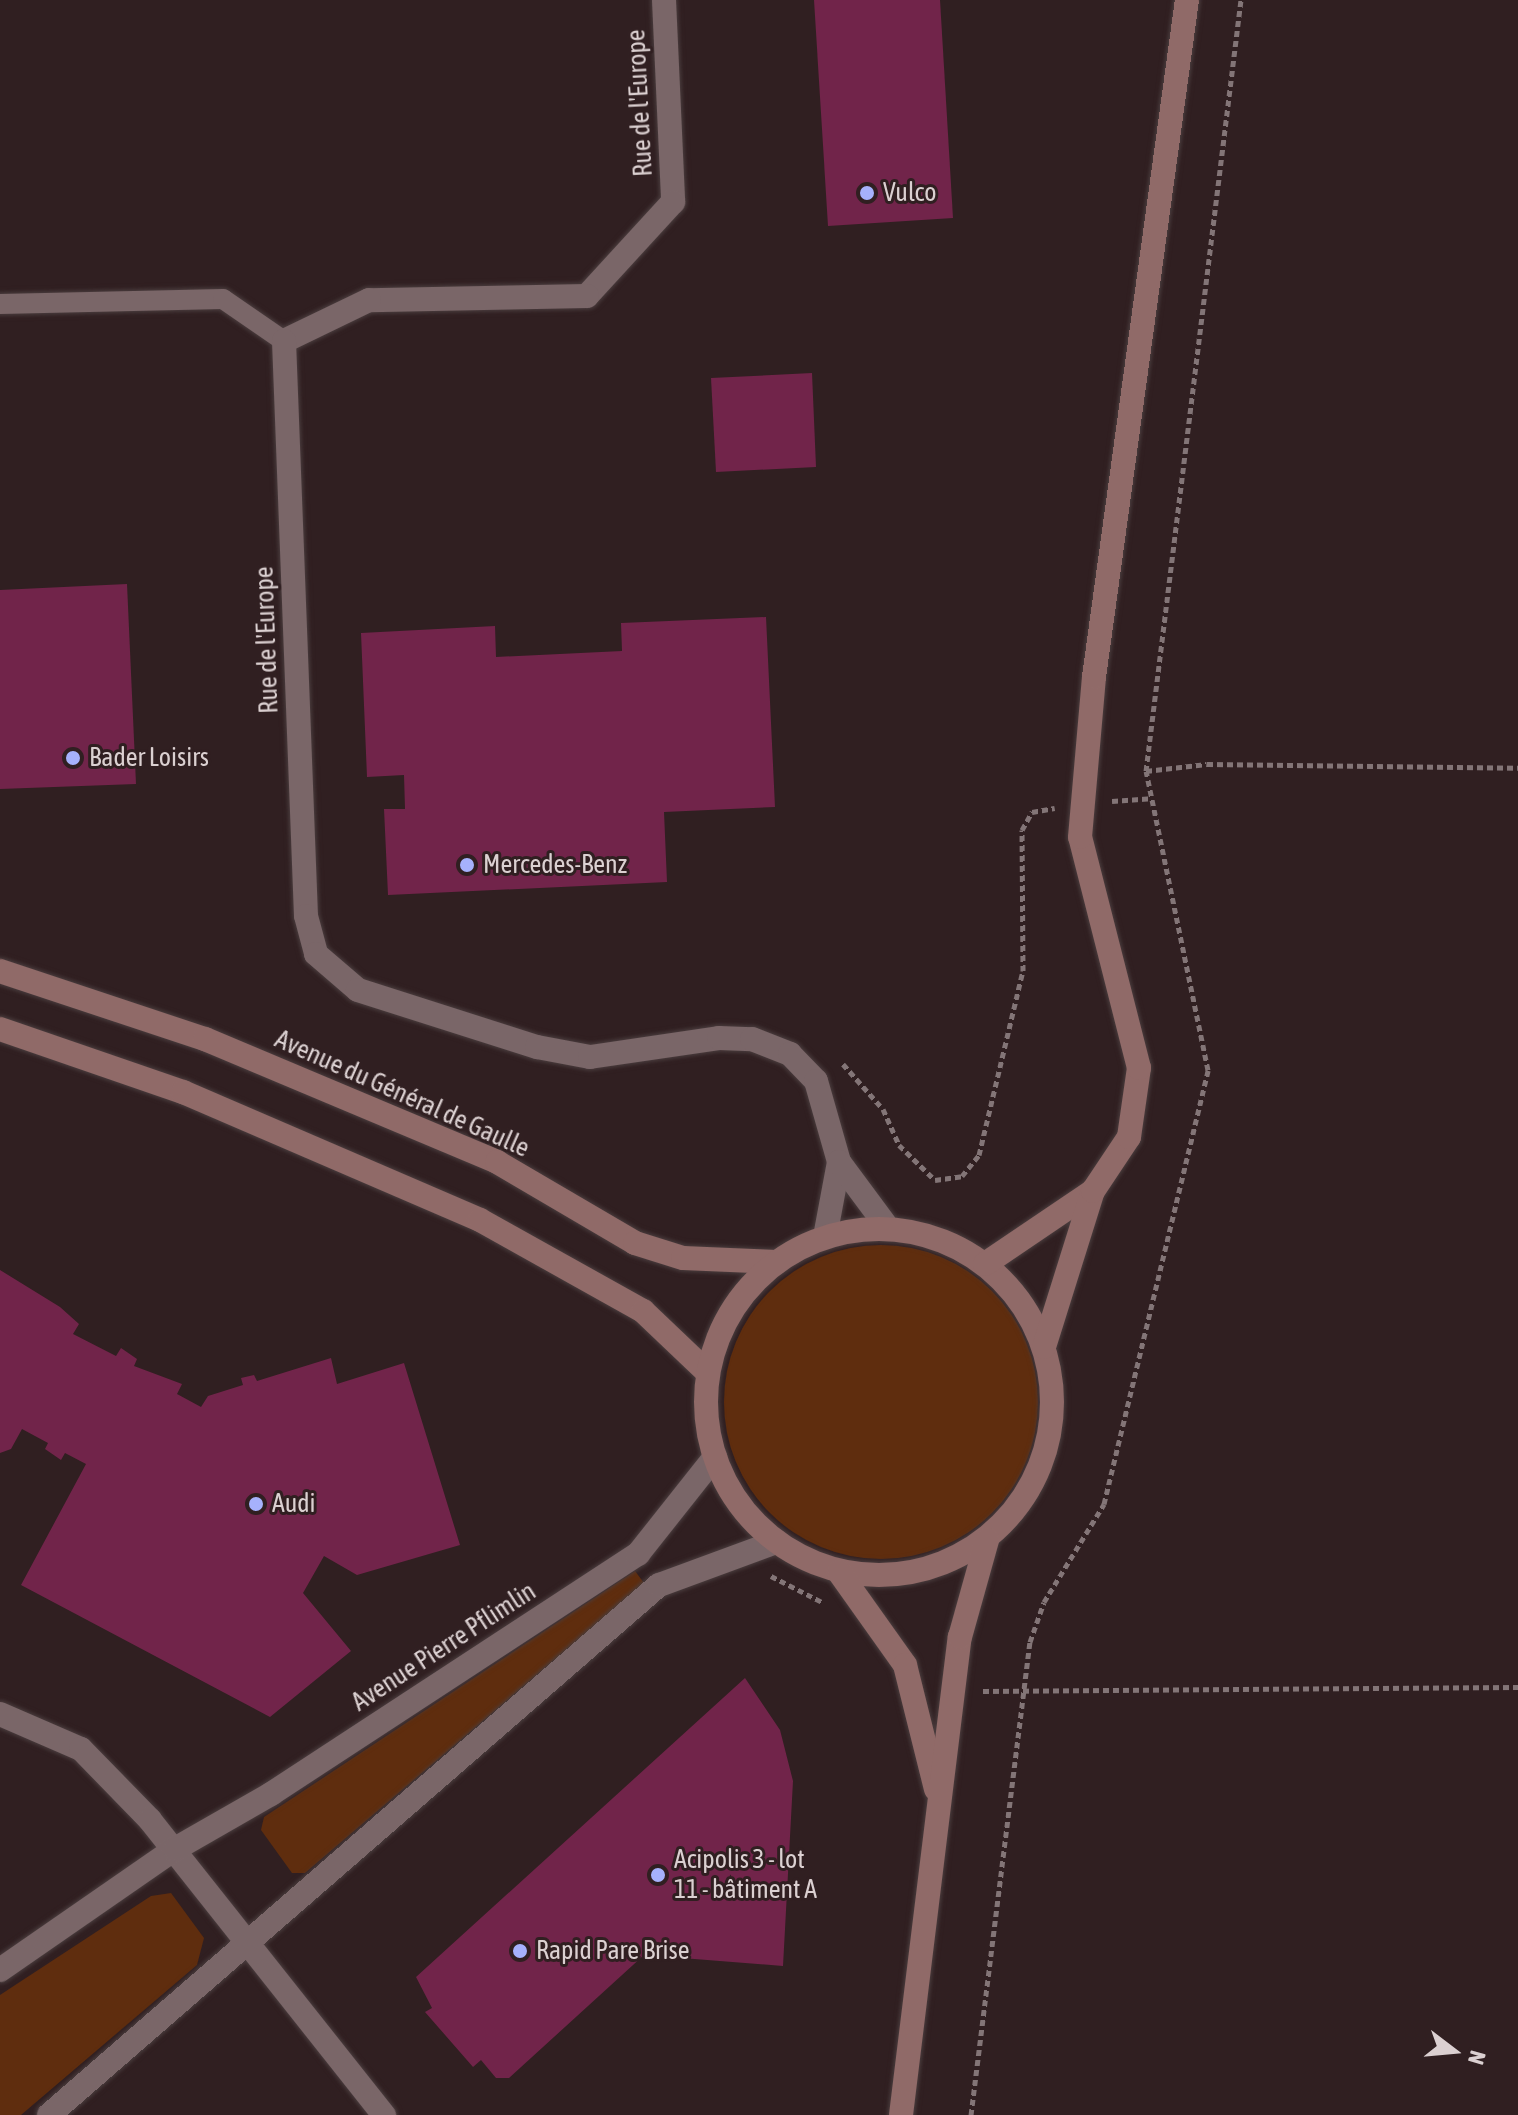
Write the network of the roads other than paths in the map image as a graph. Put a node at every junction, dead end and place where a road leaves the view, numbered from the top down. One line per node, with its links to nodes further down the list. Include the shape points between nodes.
1 (664, 0): 4 (street, Rue de l'Europe, via 673,202 587,296 369,300)
2 (1187, 0): 8 (main road, via 1080,837 1139,1068 1129,1137)
3 (0, 304): 4 (lane, via 223,299)
4 (284, 341): 7 (street, Rue de l'Europe, via 306,916 316,954 358,990 550,1050 590,1057 696,1037 765,1044 790,1054 816,1081)
5 (0, 971): 11 (main road, Avenue du Général de Gaulle, via 205,1039 497,1162 635,1243 683,1258)
6 (0, 1029): 14 (main road, via 183,1092 480,1220 643,1311)
7 (839, 1162): 9 (street, Rue de l'Europe); 10 (street, Rue de l'Europe)
8 (1093, 1191): 12 (main road); 13 (main road)
9 (888, 1228): 10 (main road); 12 (main road, via 934,1237)
10 (825, 1237): 11 (main road)
11 (777, 1262): 14 (main road, via 729,1315)
12 (985, 1264): 13 (main road, via 1011,1288)
13 (1044, 1347): 16 (main road, via 1054,1398 1047,1448 1012,1516)
14 (706, 1371): 15 (main road)
15 (715, 1457): 17 (main road, via 734,1498); 21 (street, Avenue Pierre Pflimlin, via 638,1554 271,1794)
16 (987, 1540): 18 (main road, via 921,1572); 20 (main road, via 960,1637 957,1692)
17 (776, 1542): 18 (main road); 22 (street, via 659,1585)
18 (839, 1572): 20 (main road, via 905,1665)
19 (0, 1714): 21 (street, via 81,1749)
20 (938, 1800): 26 (main road)
21 (175, 1849): 22 (street); 23 (street, Avenue Pierre Pflimlin)
22 (251, 1943): 24 (street); 25 (street)
23 (0, 1970)
24 (49, 2115)
25 (384, 2115)
26 (901, 2115)

